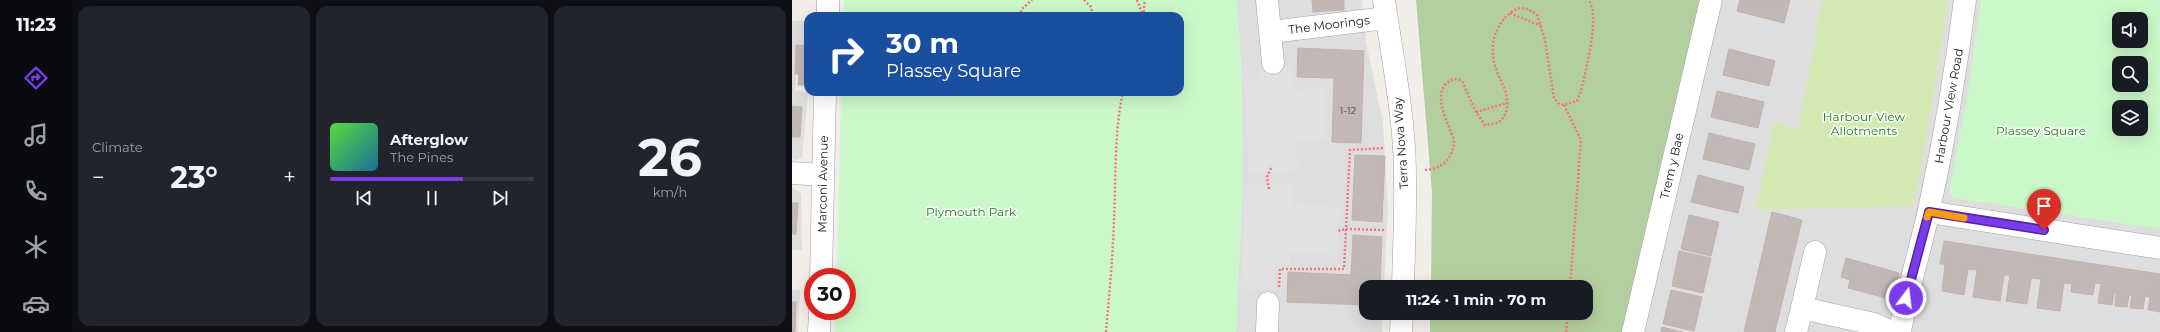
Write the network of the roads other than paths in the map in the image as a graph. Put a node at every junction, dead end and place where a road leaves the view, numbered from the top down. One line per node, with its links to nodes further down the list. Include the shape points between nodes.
1 (828, 0): 6 (street)
2 (1267, 0): 7 (street, The Moorings)
3 (1711, 0): 24 (street, Trem y Bae)
4 (1966, 0): 12 (street, Harbour View Road)
5 (1385, 9): 7 (street, The Moorings); 16 (street, Terra Nova Way, via 1404,148)
6 (828, 12)
7 (1271, 32): 8 (street, The Moorings)
8 (1273, 63)
9 (825, 96): 11 (street, Marconi Avenue)
10 (792, 174): 11 (street)
11 (823, 175): 15 (street, Marconi Avenue)
12 (1929, 212): 13 (street); 27 (street, Harbour View Road, via 1906,298)
13 (2160, 248)
14 (1815, 252): 18 (street)
15 (821, 268)
16 (1403, 280)
17 (1273, 296): 22 (street)
18 (1802, 308): 25 (street); 26 (street, via 1874,324)
19 (820, 320): 21 (street)
20 (1402, 320): 23 (street)
21 (819, 332)
22 (1267, 332)
23 (1401, 332)
24 (1633, 332)
25 (1796, 332)
26 (1891, 332)
27 (1900, 332)

